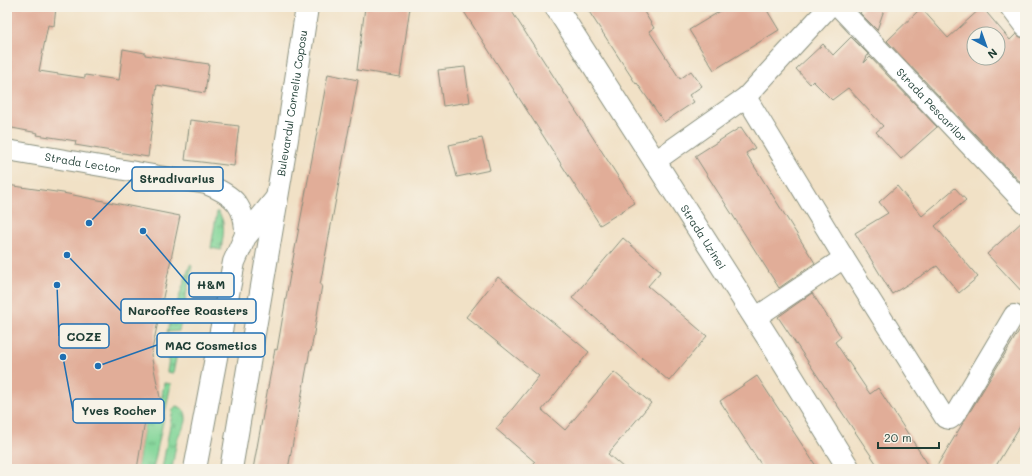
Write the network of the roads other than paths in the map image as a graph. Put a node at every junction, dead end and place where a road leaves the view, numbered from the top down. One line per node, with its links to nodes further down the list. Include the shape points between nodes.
1 (307, 7): 10 (street, Bulevardul Corneliu Coposu)
2 (556, 7): 9 (street, Strada Uzinei)
3 (829, 7): 7 (street)
4 (839, 7): 11 (street, Strada Pescarilor)
5 (1010, 7): 6 (street)
6 (1025, 27)
7 (746, 97): 9 (street); 13 (street)
8 (7, 150): 12 (street, Strada Lector, via 206,184 223,191 237,203 246,225)
9 (654, 162): 15 (street, Strada Uzinei)
10 (276, 198): 12 (street, Bulevardul Corneliu Coposu); 17 (street, Bulevardul Corneliu Coposu)
11 (1025, 204)
12 (245, 237): 16 (street, Bulevardul Corneliu Coposu, via 234,262)
13 (844, 258): 14 (street, via 945,418 950,419 954,416); 15 (street)
14 (1014, 315)
15 (755, 318): 18 (street, Strada Uzinei)
16 (196, 469)
17 (231, 469)
18 (849, 469)

